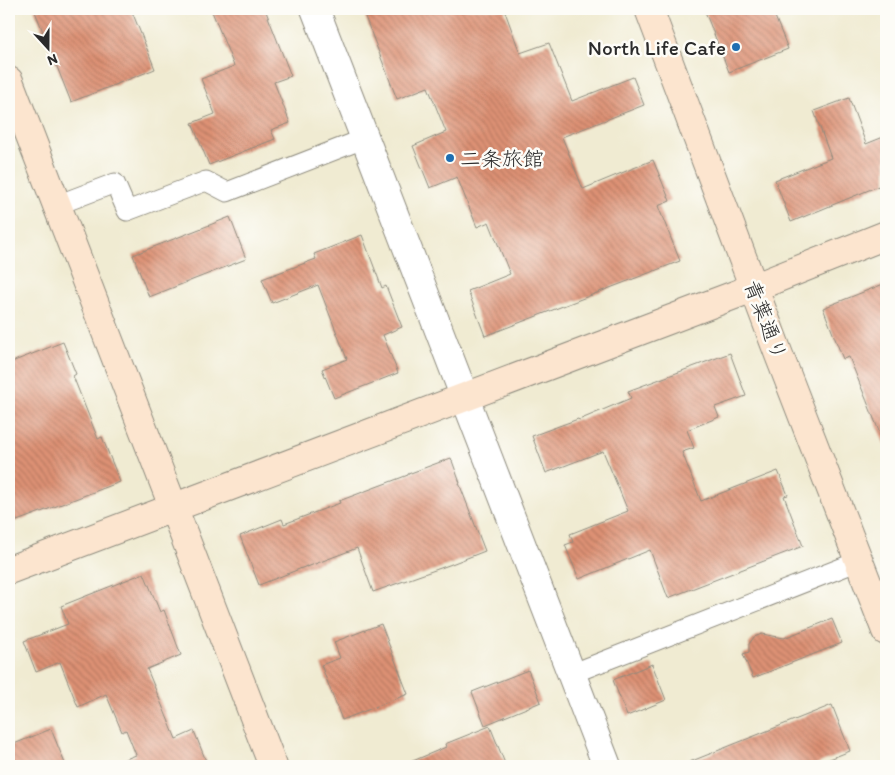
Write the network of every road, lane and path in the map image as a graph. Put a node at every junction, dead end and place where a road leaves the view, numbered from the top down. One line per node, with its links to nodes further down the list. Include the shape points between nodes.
1 (316, 9): 4 (street)
2 (649, 9): 7 (street, 青葉通り)
3 (9, 81): 5 (street)
4 (366, 138): 5 (lane, via 227,192 206,180 127,211 115,183); 8 (street)
5 (57, 205): 9 (street)
6 (886, 235): 7 (street)
7 (753, 288): 8 (street); 10 (street, 青葉通り)
8 (466, 397): 9 (street); 13 (street)
9 (174, 508): 11 (street); 14 (street)
10 (859, 561): 12 (street, 青葉通り); 13 (lane)
11 (9, 570)
12 (886, 631)
13 (571, 674): 15 (street)
14 (273, 766)
15 (607, 766)

